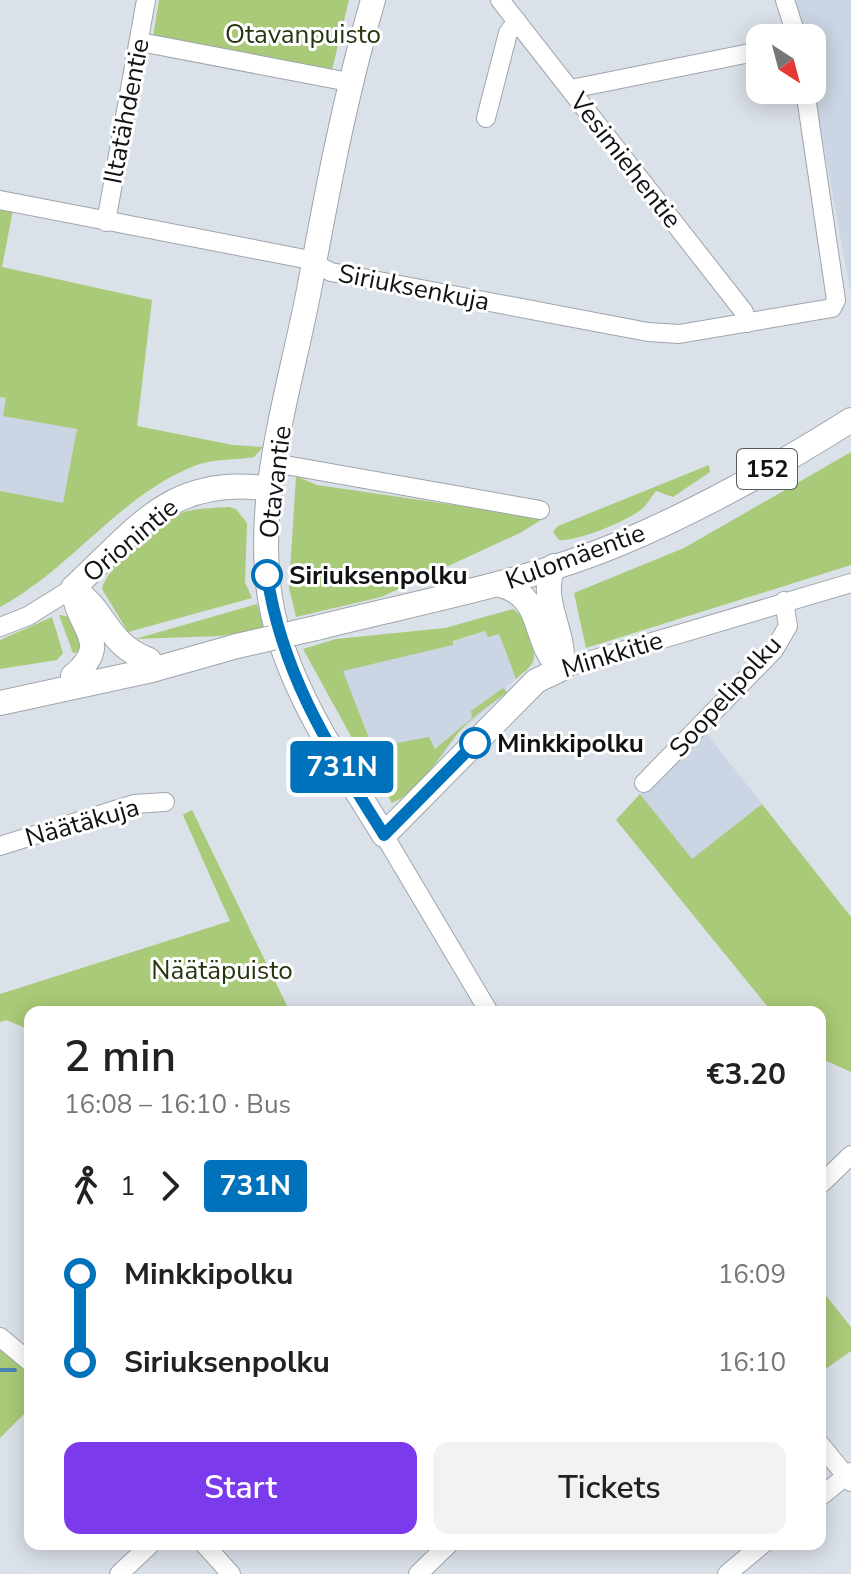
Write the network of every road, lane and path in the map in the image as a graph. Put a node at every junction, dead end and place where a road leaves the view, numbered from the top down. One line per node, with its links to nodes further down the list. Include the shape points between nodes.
1 (146, 0): 7 (street, Iltatähdentie)
2 (373, 0): 9 (main road, Otavantie)
3 (500, 0): 5 (street, Vesimiehentie)
4 (785, 0): 6 (street)
5 (517, 21): 10 (street, Vesimiehentie); 12 (street, via 508,33)
6 (793, 24)
7 (140, 42): 9 (street); 14 (street, Iltatähdentie)
8 (746, 54): 10 (street)
9 (349, 82): 15 (main road, Otavantie)
10 (571, 89): 16 (street, Vesimiehentie, via 744,312)
11 (807, 104): 16 (street, Siriuksenkuja, via 836,300 832,308)
12 (486, 118)
13 (0, 200): 14 (street, Siriuksenkuja)
14 (106, 222): 15 (street, Siriuksenkuja)
15 (313, 264): 16 (street, Siriuksenkuja, via 331,272 663,334); 18 (main road, Otavantie)
16 (747, 323)
17 (851, 420): 21 (main road, Kulomäentie / 152)
18 (274, 463): 19 (main road, Otavantie); 20 (street)
19 (271, 489): 25 (main road, Orionintie, via 220,487 176,498); 36 (main road, Otavantie, via 267,575 283,648 301,695)
20 (540, 510)
21 (680, 514): 22 (main road, Kulomäentie / 152, via 619,544); 27 (main road, Kulomäentie / 152)
22 (554, 566): 24 (main road, Kulomäentie / 152); 31 (main road, via 547,590 565,651)
23 (851, 583): 26 (street, Minkkitie)
24 (497, 584): 27 (main road, Kulomäentie / 152); 31 (main road, via 526,598 548,657)
25 (73, 588): 28 (street, Orionintie); 30 (main road, via 90,601 124,650); 32 (main road, via 75,610 93,643 92,655)
26 (784, 601): 31 (street, Minkkitie); 34 (street, Soopelipolku, via 788,626 774,650)
27 (374, 613): 29 (main road, Kulomäentie / 152, bridge)
28 (0, 627)
29 (237, 646): 30 (main road, Kulomäentie / 152); 33 (main road, Kulomäentie / 152, via 152,670)
30 (149, 660): 32 (main road, Kulomäentie / 152)
31 (561, 669): 36 (main road, Minkkitie, via 536,681)
32 (73, 676): 33 (main road, Kulomäentie / 152)
33 (0, 700)
34 (644, 783)
35 (165, 802): 37 (street, Näätäkuja, via 134,804)
36 (384, 835): 38 (street, Otavantie)
37 (0, 846)
38 (485, 1006)
39 (851, 1155): 40 (street)
40 (826, 1179)
41 (0, 1337): 42 (street)
42 (24, 1357)
43 (826, 1451): 44 (street)
44 (849, 1477): 45 (street)
45 (826, 1493)
46 (145, 1550): 52 (street)
47 (209, 1550): 53 (street)
48 (444, 1550): 50 (street)
49 (757, 1550): 51 (street)
50 (428, 1571)
51 (735, 1571)
52 (119, 1574)
53 (231, 1574)

